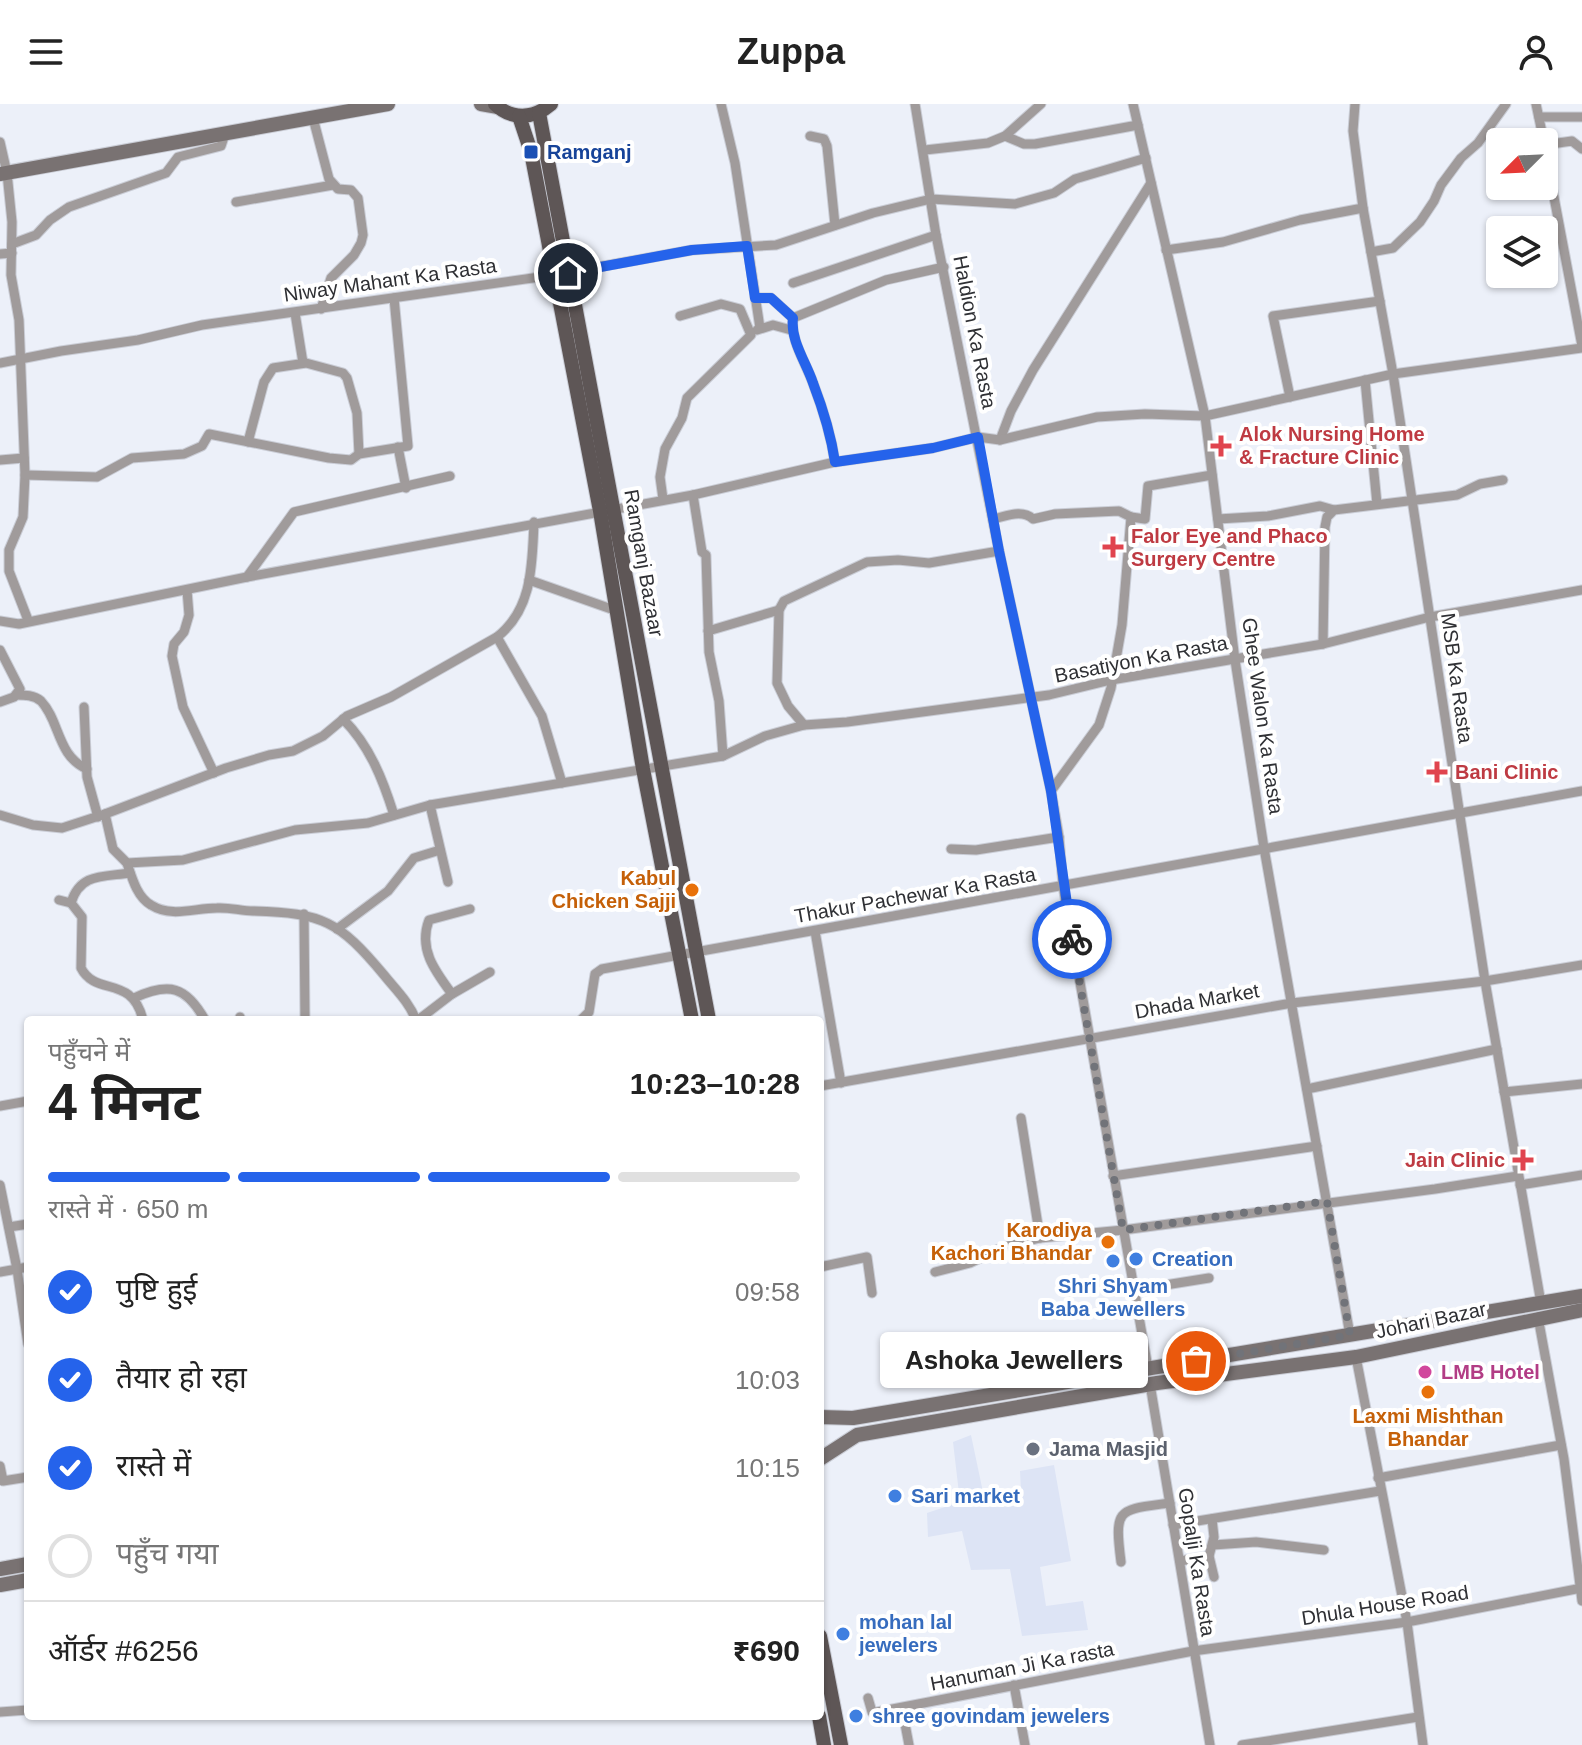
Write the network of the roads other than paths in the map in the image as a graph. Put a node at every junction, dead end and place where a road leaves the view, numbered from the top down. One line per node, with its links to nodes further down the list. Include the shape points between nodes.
1 (388, 104): 15 (street)
2 (481, 104): 10 (street)
3 (721, 104): 35 (street)
4 (915, 104): 24 (street, Haldion Ka Rasta)
5 (1041, 104): 20 (street)
6 (1133, 104): 16 (street, Ghee Walon Ka Rasta)
7 (1355, 104): 32 (street, MSB Ka Rasta, via 1353,131)
8 (1506, 104): 38 (street, via 1441,185 1420,222 1393,248)
9 (1536, 104): 13 (street)
10 (496, 106): 12 (main road)
11 (545, 108): 12 (main road); 41 (main road, Ramganj Bazaar)
12 (519, 116): 41 (main road, Ramganj Bazaar)
13 (1539, 117): 14 (street); 17 (street)
14 (1582, 117)
15 (313, 118): 18 (street); 28 (street)
16 (1138, 125): 20 (street, via 1035,144); 25 (street, Ghee Walon Ka Rasta)
17 (1541, 128)
18 (225, 134): 26 (street); 36 (street, via 221,146 178,157 166,173 69,207)
19 (810, 136): 33 (street, via 824,139 827,146)
20 (1005, 136): 24 (street)
21 (0, 142): 26 (street)
22 (1558, 142): 23 (street, via 1572,141)
23 (1582, 149)
24 (925, 150): 29 (street, Haldion Ka Rasta)
25 (1146, 158): 27 (street, Ghee Walon Ka Rasta); 29 (street, Niway Mahant Ka Rasta, via 1015,204)
26 (3, 173): 36 (street)
27 (1151, 183): 37 (street, Ghee Walon Ka Rasta); 63 (street, via 1033,370)
28 (333, 185): 31 (street); 47 (street, via 355,192 363,235 359,249 331,278)
29 (931, 199): 33 (street, Niway Mahant Ka Rasta); 34 (street, Haldion Ka Rasta)
30 (1556, 200): 46 (street)
31 (236, 202)
32 (1363, 208): 37 (street, via 1223,242); 38 (street, MSB Ka Rasta)
33 (835, 225): 35 (street, Niway Mahant Ka Rasta, via 776,245)
34 (936, 235): 40 (street, Haldion Ka Rasta); 42 (street)
35 (747, 246): 41 (street, Niway Mahant Ka Rasta, via 692,250); 44 (street)
36 (12, 248): 39 (street); 55 (street)
37 (1166, 250): 61 (street, Ghee Walon Ka Rasta)
38 (1371, 252): 45 (street, MSB Ka Rasta)
39 (0, 254)
40 (944, 267): 50 (street, via 886,280); 62 (street, Haldion Ka Rasta)
41 (561, 274): 43 (street, Niway Mahant Ka Rasta); 79 (main road, Ramganj Bazaar)
42 (793, 283)
43 (394, 298): 47 (street, Niway Mahant Ka Rasta); 65 (street, via 408,446)
44 (755, 298): 50 (street, via 771,298); 51 (street)
45 (1380, 301): 58 (street, MSB Ka Rasta); 60 (street, via 1273,316)
46 (1578, 301): 54 (street)
47 (321, 309): 48 (street, Niway Mahant Ka Rasta)
48 (295, 313): 55 (street, Niway Mahant Ka Rasta); 57 (street)
49 (680, 316): 53 (street, via 721,304 740,309)
50 (793, 318): 52 (street)
51 (760, 328): 52 (street); 53 (street)
52 (791, 330): 69 (street, via 813,382)
53 (751, 335): 76 (street, via 687,398 665,449)
54 (1582, 347): 58 (street)
55 (19, 359): 56 (street, Niway Mahant Ka Rasta); 67 (street)
56 (0, 363)
57 (303, 363): 64 (street, via 273,368 264,382); 66 (street, via 347,378 357,413)
58 (1393, 374): 59 (street); 77 (street, MSB Ka Rasta)
59 (1365, 380): 60 (street); 78 (street)
60 (1290, 397): 61 (street)
61 (1205, 416): 63 (street, via 1097,417); 71 (street, Ghee Walon Ka Rasta)
62 (978, 437): 63 (street); 69 (street); 82 (street, Haldion Ka Rasta)
63 (1000, 440)
64 (248, 442): 66 (street, via 329,458 351,460); 70 (street, via 209,434 202,446 184,454 132,458 97,477)
65 (398, 447): 66 (street); 74 (street)
66 (359, 454)
67 (24, 458): 68 (street); 70 (street)
68 (0, 460)
69 (835, 462): 75 (street)
70 (25, 475): 86 (street, via 23,517)
71 (1212, 475): 81 (street, via 1148,486 1145,519); 83 (street, Ghee Walon Ka Rasta)
72 (450, 476): 74 (street)
73 (1503, 480): 77 (street, via 1457,495)
74 (406, 488): 87 (street, via 294,512)
75 (693, 495): 76 (street); 96 (street, via 706,555)
76 (663, 499): 79 (street)
77 (1411, 501): 78 (street); 93 (street, MSB Ka Rasta)
78 (1377, 504): 80 (street)
79 (607, 510): 84 (street); 92 (main road, Ramganj Bazaar); 109 (main road, Ramganj Bazaar)
80 (1334, 510): 83 (street, via 1320,506); 98 (street, via 1325,527)
81 (1131, 517): 82 (street, via 1119,511 1033,519 1020,513); 101 (street, via 1122,625)
82 (993, 519): 85 (street, Haldion Ka Rasta)
83 (1218, 519): 100 (street, Ghee Walon Ka Rasta)
84 (534, 522): 87 (street); 88 (street)
85 (999, 551): 91 (street, via 929,563 867,562 784,601); 103 (street, Haldion Ka Rasta)
86 (4, 562): 94 (street)
87 (247, 577): 89 (street)
88 (529, 580): 92 (street); 97 (street, via 519,614)
89 (187, 590): 94 (street); 112 (street, via 189,615 172,656 183,707)
90 (1582, 590): 93 (street, Basatiyon Ka Rasta)
91 (779, 610): 96 (street); 107 (street, via 777,683)
92 (617, 611): 111 (main road, Ramganj Bazaar)
93 (1430, 617): 98 (street, Basatiyon Ka Rasta); 117 (street, MSB Ka Rasta)
94 (28, 620): 95 (street)
95 (0, 621)
96 (708, 631): 108 (street)
97 (497, 637): 106 (street); 113 (street, via 542,716)
98 (1323, 644): 100 (street, Basatiyon Ka Rasta)
99 (0, 650): 102 (street, via 19,682)
100 (1235, 660): 101 (street, Basatiyon Ka Rasta); 122 (street, Ghee Walon Ka Rasta)
101 (1111, 680): 103 (street, Basatiyon Ka Rasta); 114 (street, via 1099,725)
102 (16, 695): 104 (street); 110 (street, via 41,701 67,751)
103 (1030, 697): 107 (street, Basatiyon Ka Rasta); 114 (street, Haldion Ka Rasta)
104 (0, 702)
105 (84, 707): 110 (street)
106 (343, 719): 112 (street, via 293,751); 119 (street, via 371,756)
107 (804, 725): 108 (street, Basatiyon Ka Rasta)
108 (723, 756): 109 (street, Basatiyon Ka Rasta)
109 (661, 766): 111 (street, Basatiyon Ka Rasta); 134 (main road, Ramganj Bazaar)
110 (87, 769): 120 (street)
111 (643, 769): 113 (street, Basatiyon Ka Rasta); 135 (main road, Ramganj Bazaar)
112 (214, 773): 120 (street)
113 (562, 783): 116 (street, Basatiyon Ka Rasta)
114 (1051, 791): 121 (street, Haldion Ka Rasta)
115 (1582, 791): 117 (street, Thakur Pachewar Ka Rasta)
116 (430, 805): 119 (street, Basatiyon Ka Rasta); 124 (street)
117 (1458, 813): 122 (street, Thakur Pachewar Ka Rasta); 138 (street, MSB Ka Rasta)
118 (0, 815): 120 (street, via 62,828)
119 (394, 815): 125 (street, Basatiyon Ka Rasta, via 368,823 295,830 183,860)
120 (101, 816): 125 (street, via 113,849)
121 (1059, 837): 123 (street); 127 (street, Haldion Ka Rasta)
122 (1264, 848): 127 (street, Thakur Pachewar Ka Rasta); 141 (street, Ghee Walon Ka Rasta)
123 (951, 849)
124 (440, 850): 126 (street); 132 (street, via 414,858 388,891)
125 (128, 868): 129 (street, Basatiyon Ka Rasta, via 86,880); 131 (street, via 135,887 159,909 179,913 219,907)
126 (448, 882)
127 (1063, 886): 133 (street, Thakur Pachewar Ka Rasta); 152 (street, Haldion Ka Rasta)
128 (59, 900): 129 (street)
129 (71, 903): 140 (street, via 82,917 84,974)
130 (470, 909): 139 (street, via 435,916 425,929 430,962)
131 (304, 914): 132 (street); 145 (street)
132 (337, 929): 146 (street, via 360,946)
133 (815, 931): 134 (street, Thakur Pachewar Ka Rasta); 154 (street)
134 (696, 953): 135 (street, Thakur Pachewar Ka Rasta); 151 (main road, Ramganj Bazaar)
135 (679, 956): 142 (street, Thakur Pachewar Ka Rasta, via 602,969 595,974); 150 (main road, Ramganj Bazaar)
136 (1582, 965): 138 (street, Dhada Market)
137 (490, 972): 139 (street)
138 (1485, 981): 141 (street, Dhada Market); 153 (street, MSB Ka Rasta)
139 (452, 994): 147 (street)
140 (134, 998): 143 (street); 144 (street, via 159,989 182,991)
141 (1292, 1003): 152 (street, Dhada Market); 157 (street, Ghee Walon Ka Rasta)
142 (589, 1012): 148 (street); 149 (street)
143 (141, 1016)
144 (202, 1016)
145 (305, 1016)
146 (415, 1016)
147 (422, 1016)
148 (585, 1016)
149 (593, 1016)
150 (691, 1016)
151 (708, 1016)
152 (1090, 1038): 154 (street, Dhada Market); 164 (street, Haldion Ka Rasta)
153 (1497, 1049): 157 (street); 158 (street, MSB Ka Rasta)
154 (841, 1083): 156 (street, Dhada Market)
155 (1582, 1084): 158 (street)
156 (824, 1085)
157 (1307, 1089): 162 (street, Ghee Walon Ka Rasta)
158 (1504, 1092): 165 (street, MSB Ka Rasta)
159 (24, 1102): 160 (street)
160 (0, 1106)
161 (1021, 1118): 171 (street)
162 (1317, 1146): 164 (street); 167 (street, Ghee Walon Ka Rasta)
163 (1582, 1175): 165 (street)
164 (1113, 1176): 170 (street, Haldion Ka Rasta)
165 (1519, 1180): 167 (street); 180 (street, MSB Ka Rasta)
166 (0, 1188): 169 (street)
167 (1327, 1201): 170 (street); 182 (street, Ghee Walon Ka Rasta)
168 (24, 1225): 169 (street)
169 (9, 1227): 173 (street)
170 (1123, 1230): 171 (street); 177 (street, Haldion Ka Rasta)
171 (1040, 1238): 175 (street)
172 (824, 1266): 178 (street, via 867,1257)
173 (23, 1268): 174 (street)
174 (0, 1272)
175 (935, 1272)
176 (1209, 1278): 177 (street)
177 (1134, 1290): 184 (street, Haldion Ka Rasta)
178 (872, 1293)
179 (1582, 1296): 180 (street, Johari Bazar)
180 (1540, 1310): 181 (street, Johari Bazar); 182 (street, Johari Bazar); 183 (street, Johari Bazar); 186 (street, MSB Ka Rasta)
181 (1582, 1310)
182 (1350, 1335): 184 (street, Johari Bazar)
183 (1356, 1357): 184 (street, Johari Bazar); 190 (street)
184 (1149, 1376): 185 (street, Johari Bazar, via 853,1418); 187 (street, Johari Bazar, via 857,1435); 192 (street, Gopalji Ka Rasta)
185 (824, 1417)
186 (1561, 1445): 190 (street); 205 (street, MSB Ka Rasta)
187 (824, 1456)
188 (0, 1466): 189 (street, via 3,1481)
189 (24, 1478)
190 (1378, 1478): 191 (street)
191 (1380, 1491): 193 (street); 207 (street)
192 (1170, 1503): 194 (street, Gopalji Ka Rasta); 199 (street, via 1132,1508 1120,1517)
193 (1212, 1519): 194 (street); 195 (street)
194 (1173, 1525): 198 (street, Gopalji Ka Rasta)
195 (1213, 1545): 196 (street, via 1256,1542); 197 (street)
196 (1324, 1550)
197 (1209, 1556): 198 (street); 202 (street)
198 (1180, 1561): 208 (street, Gopalji Ka Rasta)
199 (1121, 1562)
200 (24, 1565): 201 (street)
201 (0, 1569)
202 (1214, 1577)
203 (24, 1581): 204 (street)
204 (0, 1585)
205 (1581, 1589): 206 (street, MSB Ka Rasta); 207 (street, Dhula House Road)
206 (1582, 1601)
207 (1407, 1622): 208 (street, Dhula House Road); 215 (street)
208 (1193, 1651): 210 (street, Hanuman Ji Ka rasta); 221 (street, Gopalji Ka Rasta)
209 (824, 1657): 218 (main road)
210 (1014, 1685): 212 (street, Hanuman Ji Ka rasta); 220 (street)
211 (868, 1698): 212 (street, Hanuman Ji Ka rasta, via 872,1712)
212 (902, 1708): 219 (street)
213 (24, 1710): 214 (street)
214 (0, 1712)
215 (1418, 1717): 222 (street); 223 (street)
216 (820, 1720): 217 (main road)
217 (824, 1745)
218 (841, 1745)
219 (909, 1745)
220 (1025, 1745)
221 (1210, 1745)
222 (1242, 1745)
223 (1423, 1745)

